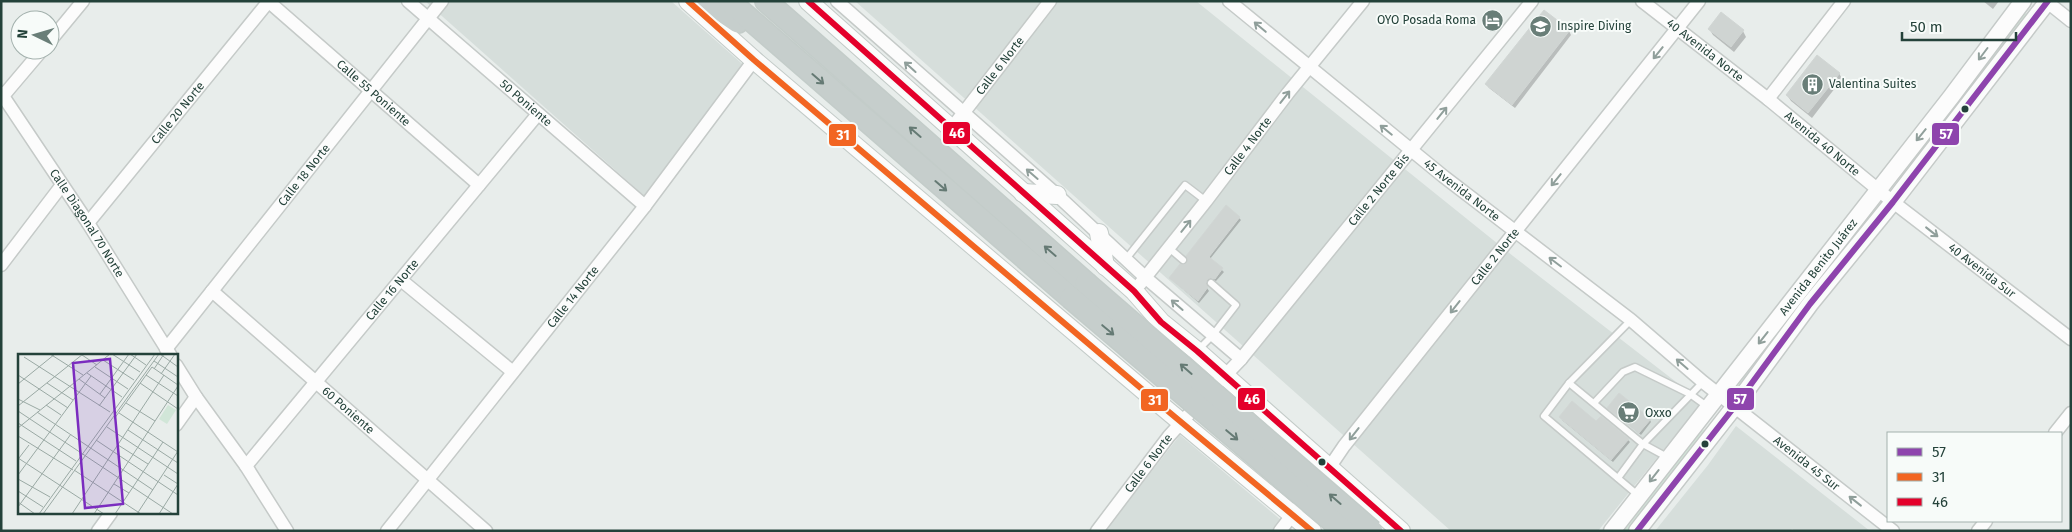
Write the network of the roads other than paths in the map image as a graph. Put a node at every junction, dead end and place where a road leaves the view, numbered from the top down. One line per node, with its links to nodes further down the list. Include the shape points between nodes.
1 (83, 1): 23 (street)
2 (268, 1): 30 (street, Calle 55 Poniente); 45 (street, Calle 20 Norte)
3 (408, 1): 21 (street, 50 Poniente)
4 (442, 1): 21 (street, Calle 18 Norte)
5 (688, 1): 28 (main road)
6 (707, 1): 26 (highway)
7 (729, 1): 26 (highway)
8 (766, 1): 25 (highway)
9 (780, 1): 25 (highway)
10 (808, 1): 35 (main road)
11 (837, 1): 34 (street, one-way to 11)
12 (1050, 1): 34 (street, Calle 6 Norte)
13 (1229, 1): 29 (street, 45 Avenida Norte, one-way to 13)
14 (1363, 1): 29 (street, Calle 4 Norte)
15 (1532, 1): 36 (street, Calle 2 Norte Bis, one-way to 15)
16 (1642, 1): 24 (street, 40 Avenida Norte)
17 (1699, 1): 24 (street, Calle 2 Norte)
18 (1844, 1): 32 (street)
19 (2023, 1): 39 (street, Avenida Benito Juárez, one-way to 39)
20 (2047, 2): 22 (street); 43 (street, Avenida Benito Juárez)
21 (429, 19): 30 (street, Calle 18 Norte); 33 (street, 50 Poniente)
22 (2071, 21)
23 (60, 29)
24 (1677, 29): 32 (street, 40 Avenida Norte); 46 (street, Calle 2 Norte, one-way to 46)
25 (820, 48): 97 (highway, one-way to 25, bridge)
26 (794, 58): 96 (highway, one-way to 96, bridge)
27 (33, 60): 31 (street)
28 (754, 60): 44 (street, Calle 14 Norte); 77 (main road)
29 (1309, 67): 36 (street, 45 Avenida Norte, one-way to 29); 42 (street, Calle 4 Norte, one-way to 29)
30 (371, 91): 38 (street, Calle 55 Poniente); 56 (street, Calle 18 Norte)
31 (2, 95): 37 (street, Calle Diagonal 70 Norte)
32 (1768, 99): 39 (street, Avenida 40 Norte)
33 (538, 114): 38 (street, Calle 16 Norte); 44 (street, 50 Poniente)
34 (963, 114): 35 (street, Calle 6 Norte); 41 (street, one-way to 34)
35 (951, 129): 40 (main road)
36 (1411, 150): 46 (street, 45 Avenida Norte); 63 (street, Calle 2 Norte Bis)
37 (62, 185): 45 (street, Calle Diagonal 70 Norte); 51 (street)
38 (479, 185): 54 (street, Calle 16 Norte)
39 (1878, 189): 43 (street, Avenida 40 Norte); 71 (street, Avenida Benito Juárez, one-way to 71)
40 (1023, 193): 41 (main road); 52 (main road)
41 (1057, 195): 47 (street)
42 (1206, 201): 48 (street, Calle 4 Norte, one-way to 42); 49 (lane, via 1186,185)
43 (1893, 202): 60 (street, 40 Avenida Sur, one-way to 60); 74 (street, Avenida Benito Juárez, via 1810,304)
44 (645, 206): 65 (street, Calle 14 Norte)
45 (88, 223): 62 (street, Calle Diagonal 70 Norte)
46 (1515, 232): 58 (street, 45 Avenida Norte, one-way to 46); 83 (street, Calle 2 Norte, one-way to 83)
47 (1099, 233): 49 (street); 52 (main road)
48 (1169, 248): 50 (lane); 53 (street, Calle 4 Norte)
49 (1126, 259): 53 (street)
50 (1183, 260)
51 (1, 265)
52 (1105, 266): 57 (main road)
53 (1146, 278): 57 (street, Calle 4 Norte); 59 (street, one-way to 53)
54 (401, 280): 65 (street); 67 (street, Calle 16 Norte)
55 (1212, 283): 59 (lane, via 1236,305)
56 (212, 291): 62 (street, Calle 18 Norte); 67 (street, 60 Poniente)
57 (1134, 291): 61 (main road, via 1161,322)
58 (1631, 320): 68 (street, 45 Avenida Norte, one-way to 58); 69 (lane)
59 (1212, 336): 61 (lane); 63 (street)
60 (2071, 339)
61 (1197, 351): 66 (main road)
62 (169, 352)
63 (1241, 360): 66 (street, Calle 2 Norte Bis)
64 (178, 368): 72 (street)
65 (513, 372): 85 (street, Calle 14 Norte)
66 (1225, 377): 77 (street, Calle 6 Norte); 83 (main road)
67 (315, 382): 82 (street, Calle 16 Norte); 85 (street, 60 Poniente)
68 (1703, 382): 70 (lane); 71 (street, 45 Avenida Norte)
69 (1569, 383): 73 (lane); 84 (lane, via 1544,416)
70 (1690, 394): 73 (lane, via 1635,367 1623,372); 75 (lane); 80 (lane)
71 (1720, 394): 74 (street, Avenida 45 Sur); 75 (street, Avenida Benito Juárez)
72 (196, 397): 78 (street); 82 (street)
73 (1594, 403): 80 (lane)
74 (1735, 406): 100 (street, Avenida Benito Juárez); 101 (street, Avenida 45 Sur, one-way to 74)
75 (1709, 408): 81 (street, Avenida Benito Juárez)
76 (2071, 413): 79 (street)
77 (1182, 421): 88 (main road); 93 (street, Calle 6 Norte)
78 (178, 422)
79 (2056, 432)
80 (1643, 444): 81 (lane); 84 (lane)
81 (1668, 458): 86 (street, Avenida Benito Juárez, one-way to 86)
82 (246, 466): 90 (street)
83 (1329, 468): 88 (street, Calle 2 Norte); 98 (main road)
84 (1618, 478): 86 (lane)
85 (428, 479): 91 (street, Calle 14 Norte); 92 (street, 60 Poniente)
86 (1639, 496): 99 (street, Avenida Benito Juárez)
87 (110, 514): 89 (street)
88 (1293, 514): 94 (street); 95 (main road)
89 (98, 531)
90 (287, 531)
91 (387, 531)
92 (486, 531)
93 (1097, 531)
94 (1280, 531)
95 (1312, 531)
96 (1344, 531)
97 (1372, 531)
98 (1401, 531)
99 (1612, 531)
100 (1637, 531)
101 (1894, 531)

